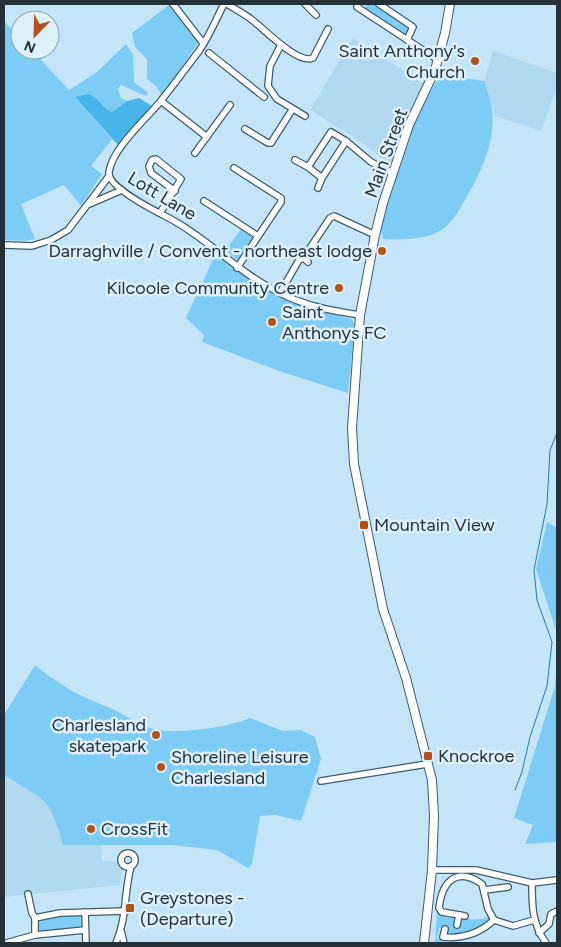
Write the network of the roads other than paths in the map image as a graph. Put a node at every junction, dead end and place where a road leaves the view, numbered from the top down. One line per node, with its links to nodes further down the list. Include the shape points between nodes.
1 (174, 4): 10 (street)
2 (226, 4): 10 (street, Lott Lane); 11 (street, via 253,20)
3 (307, 4): 7 (street)
4 (358, 4): 9 (street, via 357,7)
5 (379, 4): 9 (street, via 413,27)
6 (450, 4): 13 (main road, Main Street)
7 (316, 15)
8 (328, 29): 11 (street, via 310,60)
9 (407, 40): 13 (street)
10 (203, 44): 17 (street, Lott Lane)
11 (281, 45): 14 (street, via 270,66)
12 (209, 53): 15 (street)
13 (438, 60): 28 (main road, Main Street, via 409,125)
14 (268, 86): 15 (street); 19 (street, via 277,99)
15 (256, 90): 16 (street)
16 (264, 97)
17 (161, 101): 22 (street); 29 (street, Lott Lane, via 129,137)
18 (230, 105): 22 (street)
19 (292, 110): 20 (street); 21 (street, via 272,143)
20 (305, 116)
21 (245, 128)
22 (206, 137): 24 (street)
23 (346, 140): 26 (street, via 330,133); 28 (street, via 374,164); 30 (street)
24 (195, 154)
25 (295, 160): 26 (street)
26 (308, 167): 30 (street)
27 (234, 168): 38 (street, via 281,198 278,208)
28 (393, 173): 37 (main road, Main Street)
29 (109, 176): 32 (street, Lott Lane); 35 (street)
30 (322, 178): 31 (street)
31 (318, 188)
32 (122, 190): 35 (street); 36 (street, Lott Lane)
33 (175, 191): 33 (street, via 180,176 161,161 152,160 149,166 151,173); 36 (street)
34 (204, 201): 38 (street)
35 (87, 206): 39 (street, via 68,230 51,240 32,246)
36 (160, 213): 42 (street, Lott Lane, via 197,234)
37 (375, 235): 40 (street, via 334,216); 44 (main road, Main Street)
38 (258, 236): 42 (street)
39 (4, 245)
40 (310, 248)
41 (308, 262): 43 (street, via 304,258 300,260)
42 (237, 268): 43 (street, Lott Lane)
43 (280, 293): 44 (street, Lott Lane, via 330,310)
44 (360, 315): 45 (main road, Main Street, via 354,387 354,464 383,609 406,678)
45 (428, 764): 46 (street); 49 (main road, Main Street, via 434,797)
46 (321, 780)
47 (124, 865): 48 (street); 48 (street, via 122,857 128,853 134,858); 50 (street)
48 (131, 866): 50 (street)
49 (432, 870): 52 (street, via 476,870); 72 (main road, Main Street)
50 (127, 876): 56 (street)
51 (557, 880): 52 (street)
52 (532, 883): 61 (street)
53 (508, 887): 54 (street)
54 (485, 890): 60 (street, via 488,909); 62 (street, via 482,884 468,877 453,878 447,882 442,889 439,908 442,912 462,915)
55 (28, 894): 59 (street, via 32,914)
56 (126, 911): 58 (street); 65 (street)
57 (557, 911): 66 (street, via 550,914 548,924)
58 (85, 912): 59 (street); 64 (street)
59 (36, 918): 67 (street)
60 (494, 920): 61 (street, via 513,926); 63 (street, via 486,928 468,936 443,937)
61 (534, 920): 66 (street)
62 (457, 925)
63 (445, 929)
64 (85, 930): 67 (street); 69 (street)
65 (121, 931): 70 (street); 71 (street)
66 (539, 933): 73 (street)
67 (36, 935): 68 (street)
68 (6, 943)
69 (86, 943)
70 (116, 943)
71 (124, 943)
72 (424, 943)
73 (546, 943)

